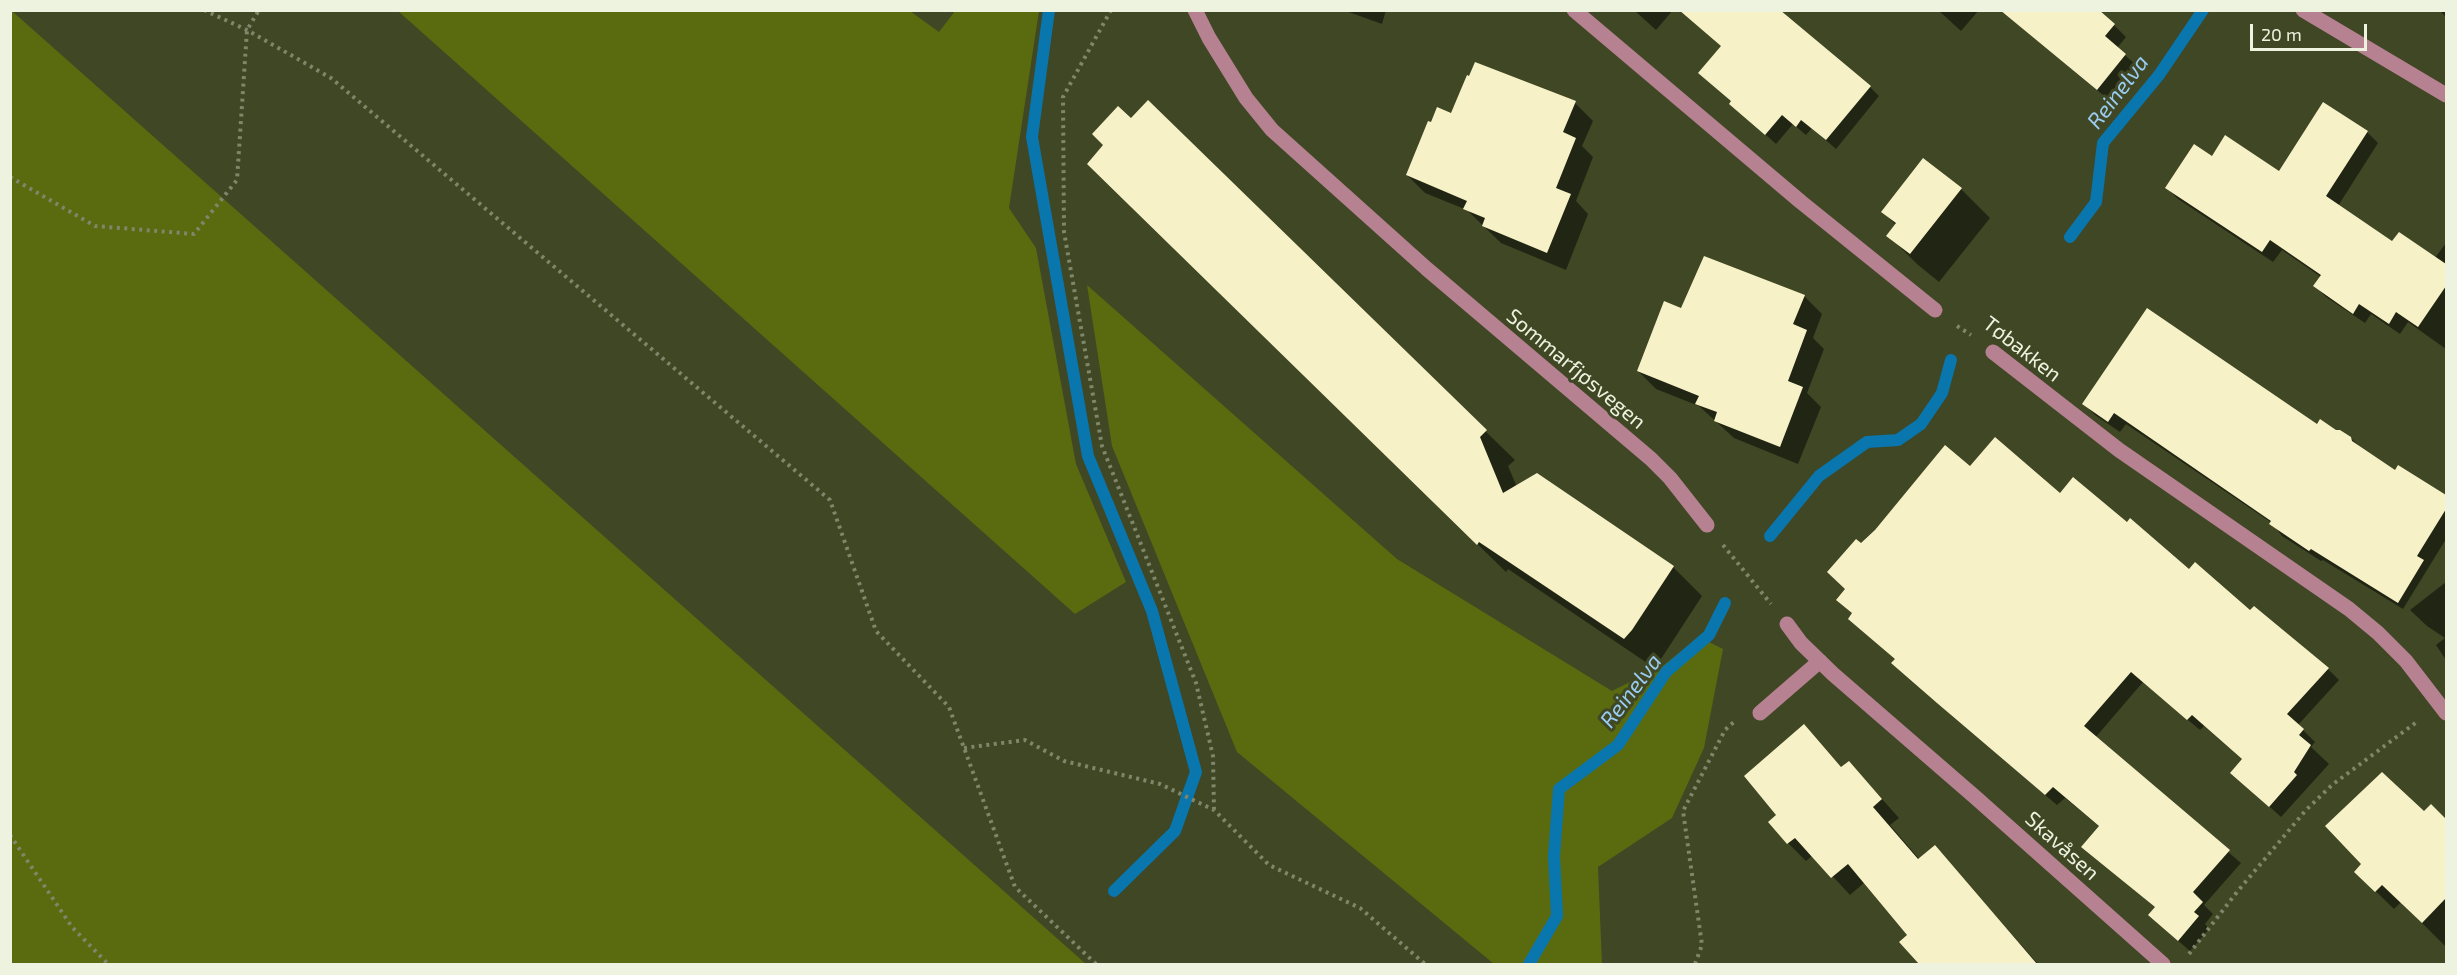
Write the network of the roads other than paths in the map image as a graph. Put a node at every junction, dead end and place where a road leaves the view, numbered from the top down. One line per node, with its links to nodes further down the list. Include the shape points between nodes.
1 (1195, 10): 7 (street, Sommarfjøsvegen, via 1246,98 1272,130 1445,285 1651,459)
2 (1574, 10): 5 (street)
3 (2303, 10): 4 (street)
4 (2446, 95)
5 (1935, 310)
6 (1993, 352): 10 (street, Tøbakken, via 2119,450 2349,609 2406,661)
7 (1707, 525)
8 (1787, 624): 9 (street)
9 (1820, 661): 11 (street); 12 (street, Skavåsen)
10 (2444, 709)
11 (1760, 713)
12 (2163, 964)

